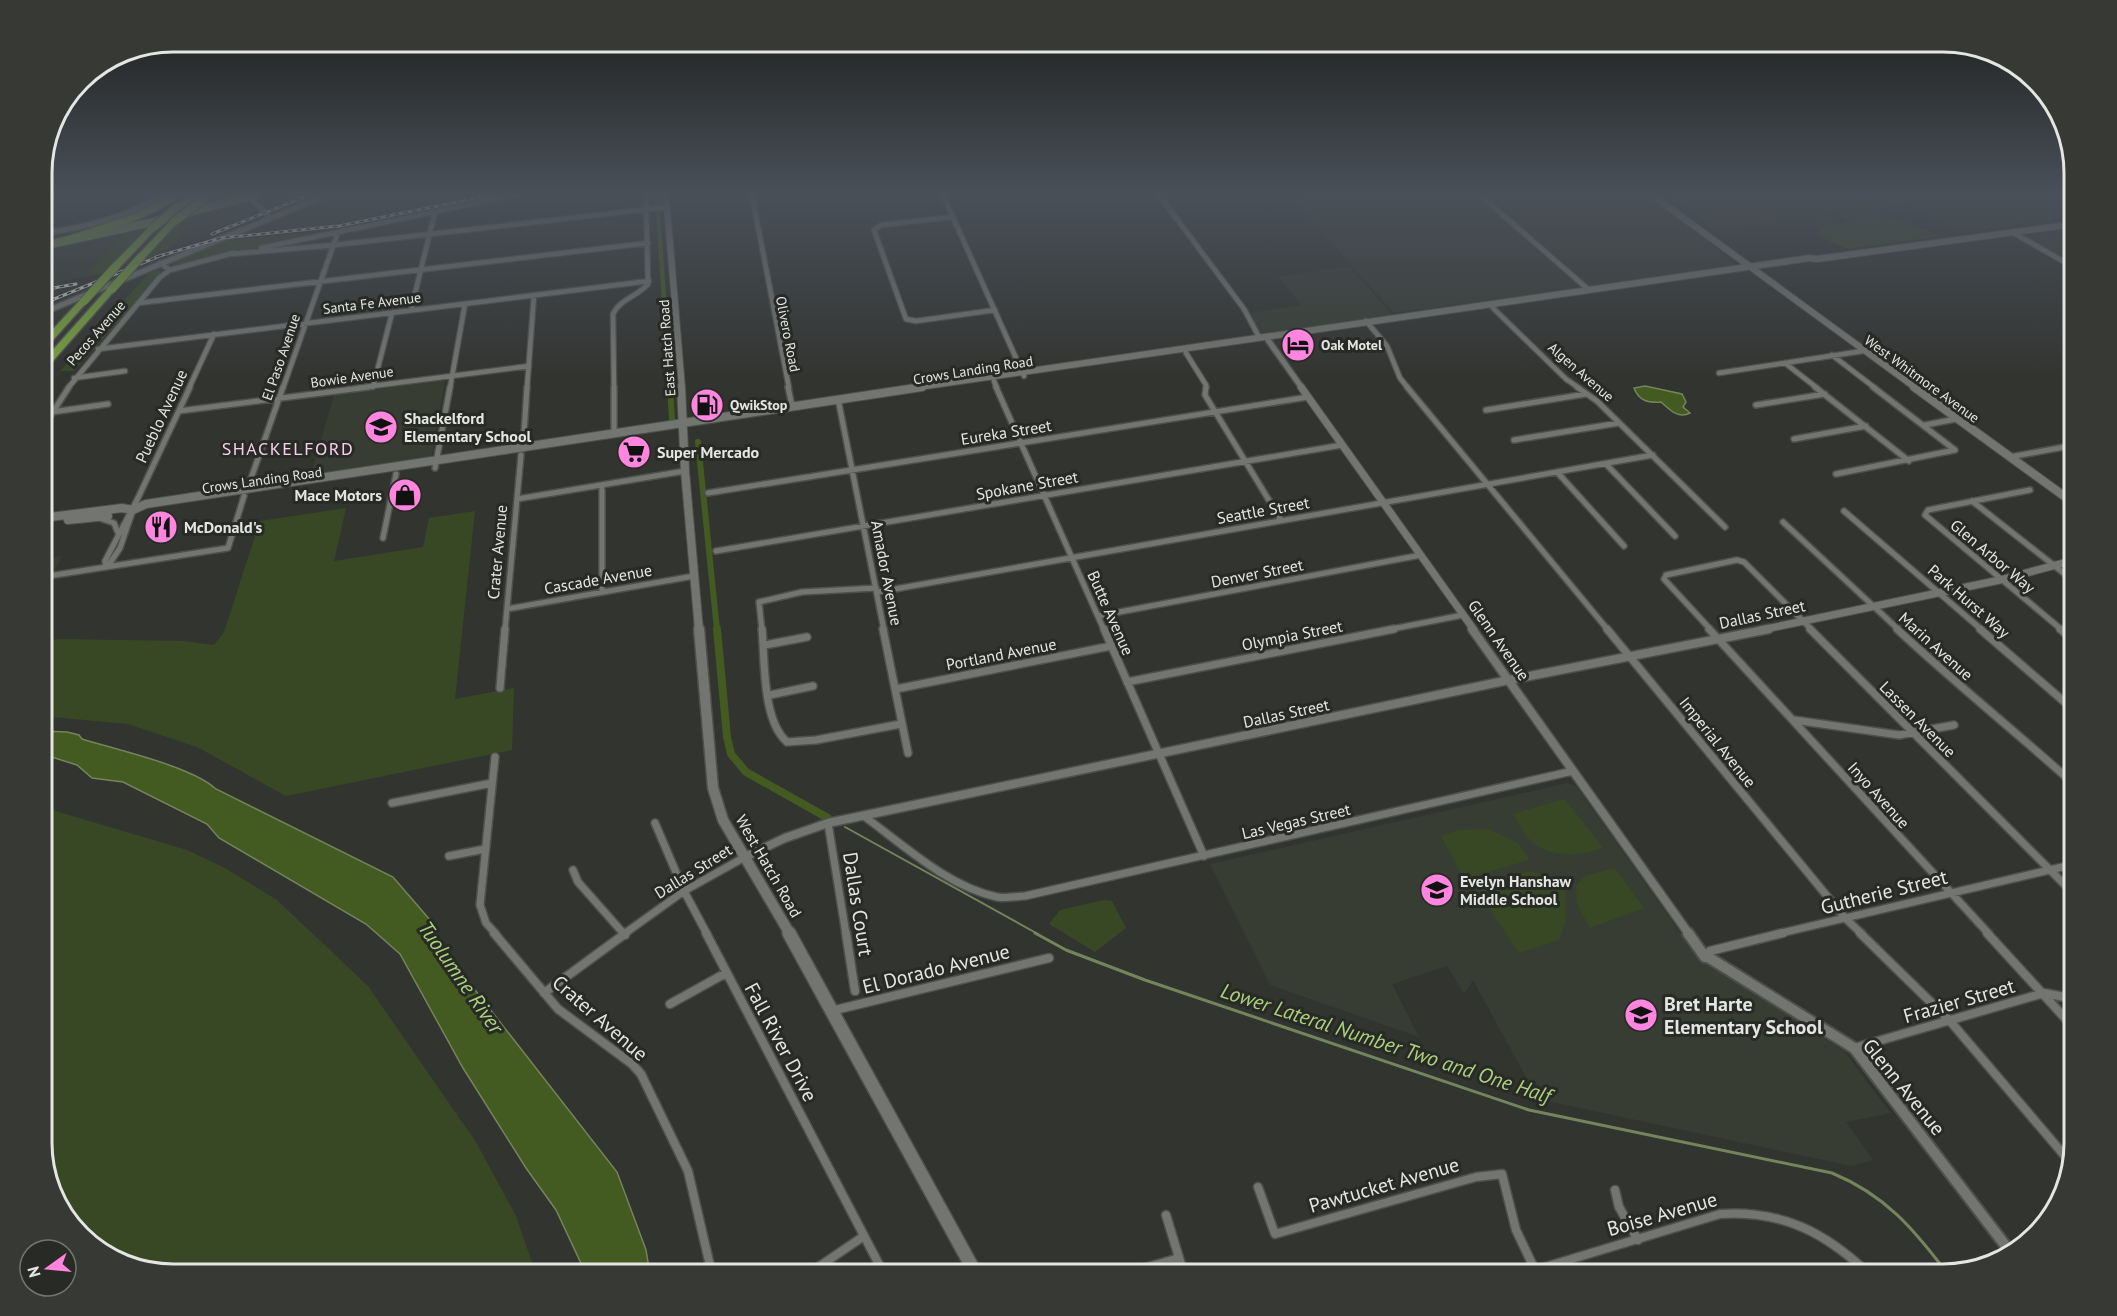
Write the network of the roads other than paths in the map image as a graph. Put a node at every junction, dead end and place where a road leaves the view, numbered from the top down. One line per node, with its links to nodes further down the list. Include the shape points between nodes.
1 (123, 256): 42 (highway, bridge)
2 (142, 256): 51 (highway, bridge)
3 (176, 256): 17 (street)
4 (222, 256): 19 (street)
5 (330, 256): 22 (street, El Paso Avenue)
6 (424, 256): 20 (street)
7 (535, 256): 20 (street)
8 (648, 256): 21 (street)
9 (671, 256): 80 (main road, East Hatch Road)
10 (762, 256): 71 (street, Olivero Road)
11 (883, 256): 33 (street, via 906,319)
12 (971, 256): 33 (street)
13 (1205, 256): 43 (street, via 1244,309)
14 (1550, 256): 23 (street)
15 (1737, 256): 18 (main road, West Whitmore Avenue)
16 (1836, 256): 18 (main road, Crows Landing Road)
17 (160, 263): 19 (street); 30 (street)
18 (1753, 268): 23 (main road, Crows Landing Road); 25 (main road, Crows Landing Road); 48 (main road, West Whitmore Avenue)
19 (170, 270): 27 (street, Pecos Avenue)
20 (421, 270): 22 (street); 32 (street)
21 (649, 281): 24 (street, Santa Fe Avenue); 82 (street, via 644,290 613,311)
22 (320, 282): 27 (street); 36 (street, El Paso Avenue)
23 (1588, 290): 25 (main road); 26 (main road, Crows Landing Road)
24 (534, 295): 28 (street, Santa Fe Avenue); 54 (street, Crater Avenue)
25 (1576, 297): 31 (main road, Crows Landing Road)
26 (1515, 300): 29 (main road, Crows Landing Road); 31 (main road, via 1495,304)
27 (138, 303): 46 (street, Pecos Avenue)
28 (465, 304): 32 (street, Santa Fe Avenue); 58 (street)
29 (1473, 305): 35 (main road); 37 (main road, Crows Landing Road)
30 (53, 308)
31 (1493, 308): 35 (main road, Crows Landing Road); 64 (street, Algen Avenue)
32 (411, 310): 34 (street, Santa Fe Avenue)
33 (995, 310): 56 (street)
34 (392, 313): 36 (street, Santa Fe Avenue); 62 (street)
35 (1436, 316): 37 (main road, Crows Landing Road)
36 (306, 323): 41 (street, Santa Fe Avenue); 67 (street, El Paso Avenue)
37 (1368, 323): 38 (main road, Crows Landing Road); 40 (main road, Crows Landing Road); 100 (street, Imperial Avenue, via 1387,346 1400,378)
38 (1347, 324): 39 (main road, Crows Landing Road); 40 (main road)
39 (1290, 332): 43 (main road, Crows Landing Road); 44 (main road)
40 (1316, 333): 44 (main road, Crows Landing Road)
41 (214, 334): 46 (street, Santa Fe Avenue); 74 (street, Pueblo Avenue)
42 (53, 335)
43 (1259, 337): 45 (main road); 47 (main road, Crows Landing Road)
44 (1268, 340): 45 (main road, Crows Landing Road); 66 (street, Glenn Avenue)
45 (1221, 347): 49 (main road, Crows Landing Road)
46 (98, 349): 59 (street, Pecos Avenue)
47 (1166, 351): 52 (main road); 56 (main road, Crows Landing Road)
48 (1863, 351): 50 (street); 77 (main road, West Whitmore Avenue)
49 (1186, 352): 52 (main road, Crows Landing Road); 76 (street, via 1206,385 1205,395)
50 (1832, 355): 53 (street); 79 (street)
51 (53, 356)
52 (1126, 361): 56 (main road, Crows Landing Road)
53 (1785, 363): 57 (street); 65 (street)
54 (529, 366): 58 (street, Bowie Avenue); 88 (street, Crater Avenue)
55 (125, 371): 59 (street)
56 (1023, 374): 60 (main road, Crows Landing Road); 61 (main road, Crows Landing Road)
57 (1719, 374)
58 (451, 377): 62 (street, Bowie Avenue); 94 (street)
59 (74, 378): 72 (street, Pecos Avenue)
60 (994, 381): 63 (main road, Crows Landing Road); 85 (street, Butte Avenue)
61 (941, 384): 63 (main road); 68 (main road, Crows Landing Road)
62 (373, 387): 67 (street, Bowie Avenue)
63 (909, 393): 68 (main road, Crows Landing Road)
64 (1586, 394): 73 (street); 78 (street, Algen Avenue)
65 (1825, 394): 70 (street); 81 (street)
66 (1308, 398): 76 (street, Eureka Street); 86 (street, Glenn Avenue)
67 (279, 399): 74 (street, Bowie Avenue); 103 (street, El Paso Avenue)
68 (838, 401): 71 (main road, Crows Landing Road); 80 (main road, Crows Landing Road); 95 (street, Amador Avenue)
69 (108, 404): 75 (street)
70 (1756, 405)
71 (792, 406): 80 (main road, Crows Landing Road)
72 (53, 410)
73 (1486, 410)
74 (178, 411): 110 (street, Pueblo Avenue)
75 (53, 412)
76 (1215, 412): 85 (street, Eureka Street); 91 (street)
77 (1956, 419): 79 (street); 90 (main road, West Whitmore Avenue)
78 (1619, 423): 84 (street); 89 (street, Algen Avenue)
79 (1924, 425): 92 (street, via 1955,450)
80 (684, 426): 82 (main road, Crows Landing Road); 88 (main road, Crows Landing Road); 96 (main road, West Hatch Road)
81 (1866, 426): 83 (street); 92 (street)
82 (614, 433): 88 (main road, Crows Landing Road)
83 (1794, 439)
84 (1514, 440)
85 (1020, 443): 95 (street, Eureka Street); 105 (street, Butte Avenue)
86 (1342, 445): 91 (street, Spokane Street); 109 (street, Glenn Avenue)
87 (2064, 447): 90 (street)
88 (521, 452): 94 (main road, Crows Landing Road); 94 (main road, Crows Landing Road); 107 (street, Crater Avenue)
89 (1653, 455): 93 (street, Seattle Street); 118 (street, Algen Avenue)
90 (2010, 458): 106 (main road, West Whitmore Avenue)
91 (1245, 461): 105 (street, Spokane Street); 114 (street)
92 (1909, 461): 99 (street)
93 (1606, 464): 97 (street, Seattle Street); 120 (street)
94 (435, 465): 98 (main road, Crows Landing Road); 103 (main road, Crows Landing Road)
95 (853, 470): 104 (street, Eureka Street); 117 (street, Amador Avenue)
96 (685, 471): 101 (street); 132 (main road, West Hatch Road)
97 (1557, 472): 100 (street, Seattle Street); 122 (street)
98 (396, 474): 103 (main road, Crows Landing Road); 121 (street)
99 (1836, 474)
100 (1488, 484): 109 (street, Seattle Street); 147 (street, Imperial Avenue)
101 (602, 485): 107 (street); 135 (street)
102 (2030, 490): 108 (street)
103 (246, 493): 110 (main road, Crows Landing Road, via 146,504); 129 (street, El Paso Avenue, via 228,548)
104 (708, 493)
105 (1044, 496): 117 (street, Spokane Street); 125 (street, Butte Avenue)
106 (2064, 496)
107 (517, 499): 138 (street, Crater Avenue)
108 (1972, 501): 128 (street); 133 (street, Glen Arbor Way, via 1924,513)
109 (1384, 503): 114 (street, Seattle Street); 124 (street, Glenn Avenue)
110 (133, 510): 112 (main road, Crows Landing Road); 113 (main road, Crows Landing Road); 119 (street, Pueblo Avenue); 129 (street, Pueblo Avenue, via 113,563)
111 (1844, 511): 136 (street, Park Hurst Way)
112 (53, 517)
113 (83, 519): 115 (main road, Crows Landing Road); 119 (street, via 108,520)
114 (1281, 520): 125 (street, Seattle Street)
115 (53, 522)
116 (1783, 522): 137 (street, Marin Avenue)
117 (864, 526): 123 (street, Spokane Street); 134 (street, Amador Avenue)
118 (1725, 527)
119 (118, 533): 129 (street, Pueblo Avenue)
120 (1675, 536)
121 (382, 538)
122 (1624, 546)
123 (716, 551)
124 (1421, 555): 139 (street, Glenn Avenue); 140 (street, Denver Street)
125 (1071, 557): 134 (street, Seattle Street); 140 (street, Butte Avenue)
126 (1744, 562): 141 (street, Lassen Avenue); 144 (street, Inyo Avenue, via 1737,560 1666,575 1664,579)
127 (2064, 562): 128 (street, Dallas Street)
128 (2053, 565): 130 (street); 133 (street, Dallas Street)
129 (106, 567): 131 (street)
130 (2064, 574)
131 (53, 575)
132 (694, 576): 135 (street, Cascade Avenue); 172 (main road, West Hatch Road, via 713,788 723,820)
133 (2000, 580): 136 (street, Dallas Street); 142 (street, Glen Arbor Way)
134 (877, 590): 145 (street, Seattle Street, via 812,590 759,602); 152 (street, Amador Avenue)
135 (602, 592): 138 (street, Cascade Avenue)
136 (1939, 592): 137 (street, Dallas Street); 154 (street, Park Hurst Way)
137 (1872, 606): 141 (street, Dallas Street); 163 (street, Marin Avenue, via 1954,682)
138 (507, 609): 151 (street, Crater Avenue)
139 (1463, 615): 148 (street, Glenn Avenue); 149 (street, Olympia Street)
140 (1098, 616): 146 (street, Butte Avenue)
141 (1803, 622): 144 (street, Dallas Street); 158 (street, Lassen Avenue)
142 (2064, 632)
143 (807, 637): 145 (street)
144 (1719, 638): 147 (street, Dallas Street); 155 (street, Inyo Avenue)
145 (765, 645): 153 (street)
146 (1111, 646): 149 (street, Butte Avenue); 152 (street, Portland Avenue)
147 (1631, 657): 148 (street, Dallas Street); 179 (street, Imperial Avenue)
148 (1509, 680): 160 (street, Dallas Street); 162 (street, Glenn Avenue)
149 (1127, 682): 160 (street, Butte Avenue)
150 (813, 686): 153 (street)
151 (500, 688)
152 (896, 689): 156 (street, Amador Avenue)
153 (770, 695): 156 (street, via 773,720 787,742)
154 (2064, 699)
155 (1793, 720): 158 (street); 178 (street, Inyo Avenue)
156 (901, 724): 159 (street, Amador Avenue)
157 (1954, 725): 158 (street)
158 (1913, 734): 175 (street, Lassen Avenue)
159 (908, 753)
160 (1159, 755): 166 (street, Dallas Street); 171 (street, Butte Avenue)
161 (495, 758): 164 (street, Crater Avenue)
162 (1573, 771): 171 (street, Las Vegas Street); 181 (street, Glenn Avenue)
163 (2064, 774)
164 (492, 783): 165 (street); 169 (street, Crater Avenue)
165 (392, 803)
166 (865, 817): 168 (street, Dallas Street); 171 (street, Las Vegas Street, via 937,869 998,897 1025,896)
167 (655, 823): 177 (street, Fall River Drive)
168 (828, 823): 172 (street, Dallas Street); 184 (street, Dallas Court)
169 (485, 849): 170 (street); 185 (street, Crater Avenue, via 480,905 486,922)
170 (449, 856)
171 (1204, 856)
172 (745, 857): 177 (street, Dallas Street); 189 (main road, West Hatch Road)
173 (2064, 867): 175 (street, Gutherie Street)
174 (573, 870): 180 (street, via 578,882)
175 (2052, 871): 176 (street, Lassen Avenue); 178 (street, Gutherie Street)
176 (2064, 884)
177 (684, 891): 180 (street, Dallas Street); 183 (street, Fall River Drive)
178 (1949, 892): 179 (street, Gutherie Street); 186 (street, Inyo Avenue)
179 (1846, 919): 181 (street, Gutherie Street, via 1710,951); 191 (street, Imperial Avenue)
180 (625, 935): 185 (street, Dallas Street)
181 (1706, 957): 192 (street, Glenn Avenue)
182 (1048, 958): 189 (street, El Dorado Avenue)
183 (726, 973): 188 (street); 197 (street, Fall River Drive)
184 (855, 991)
185 (544, 993): 201 (street, Crater Avenue, via 558,1009 641,1074 688,1171)
186 (2043, 994): 187 (street, Frazier Street); 190 (street, Inyo Avenue); 191 (street, Frazier Street)
187 (2064, 997)
188 (670, 1004)
189 (831, 1012): 204 (main road, West Hatch Road)
190 (2064, 1017)
191 (1950, 1021): 192 (street, Frazier Street); 193 (street, Imperial Avenue)
192 (1854, 1048): 199 (street, Glenn Avenue)
193 (2063, 1154)
194 (1258, 1187): 207 (street, Pawtucket Avenue, via 1275,1234 1476,1177 1502,1174 1516,1230)
195 (1615, 1190): 198 (street, via 1619,1207)
196 (1166, 1215): 200 (street)
197 (864, 1236): 202 (street); 203 (street, Fall River Drive)
198 (1638, 1240): 208 (street, Boise Avenue); 209 (street, Boise Avenue, via 1719,1214 1753,1212 1785,1219 1818,1234)
199 (2006, 1246)
200 (1179, 1258): 205 (street); 206 (street)
201 (710, 1264)
202 (823, 1264)
203 (879, 1264)
204 (970, 1264)
205 (1158, 1264)
206 (1181, 1264)
207 (1532, 1264)
208 (1562, 1264)
209 (1858, 1264)

